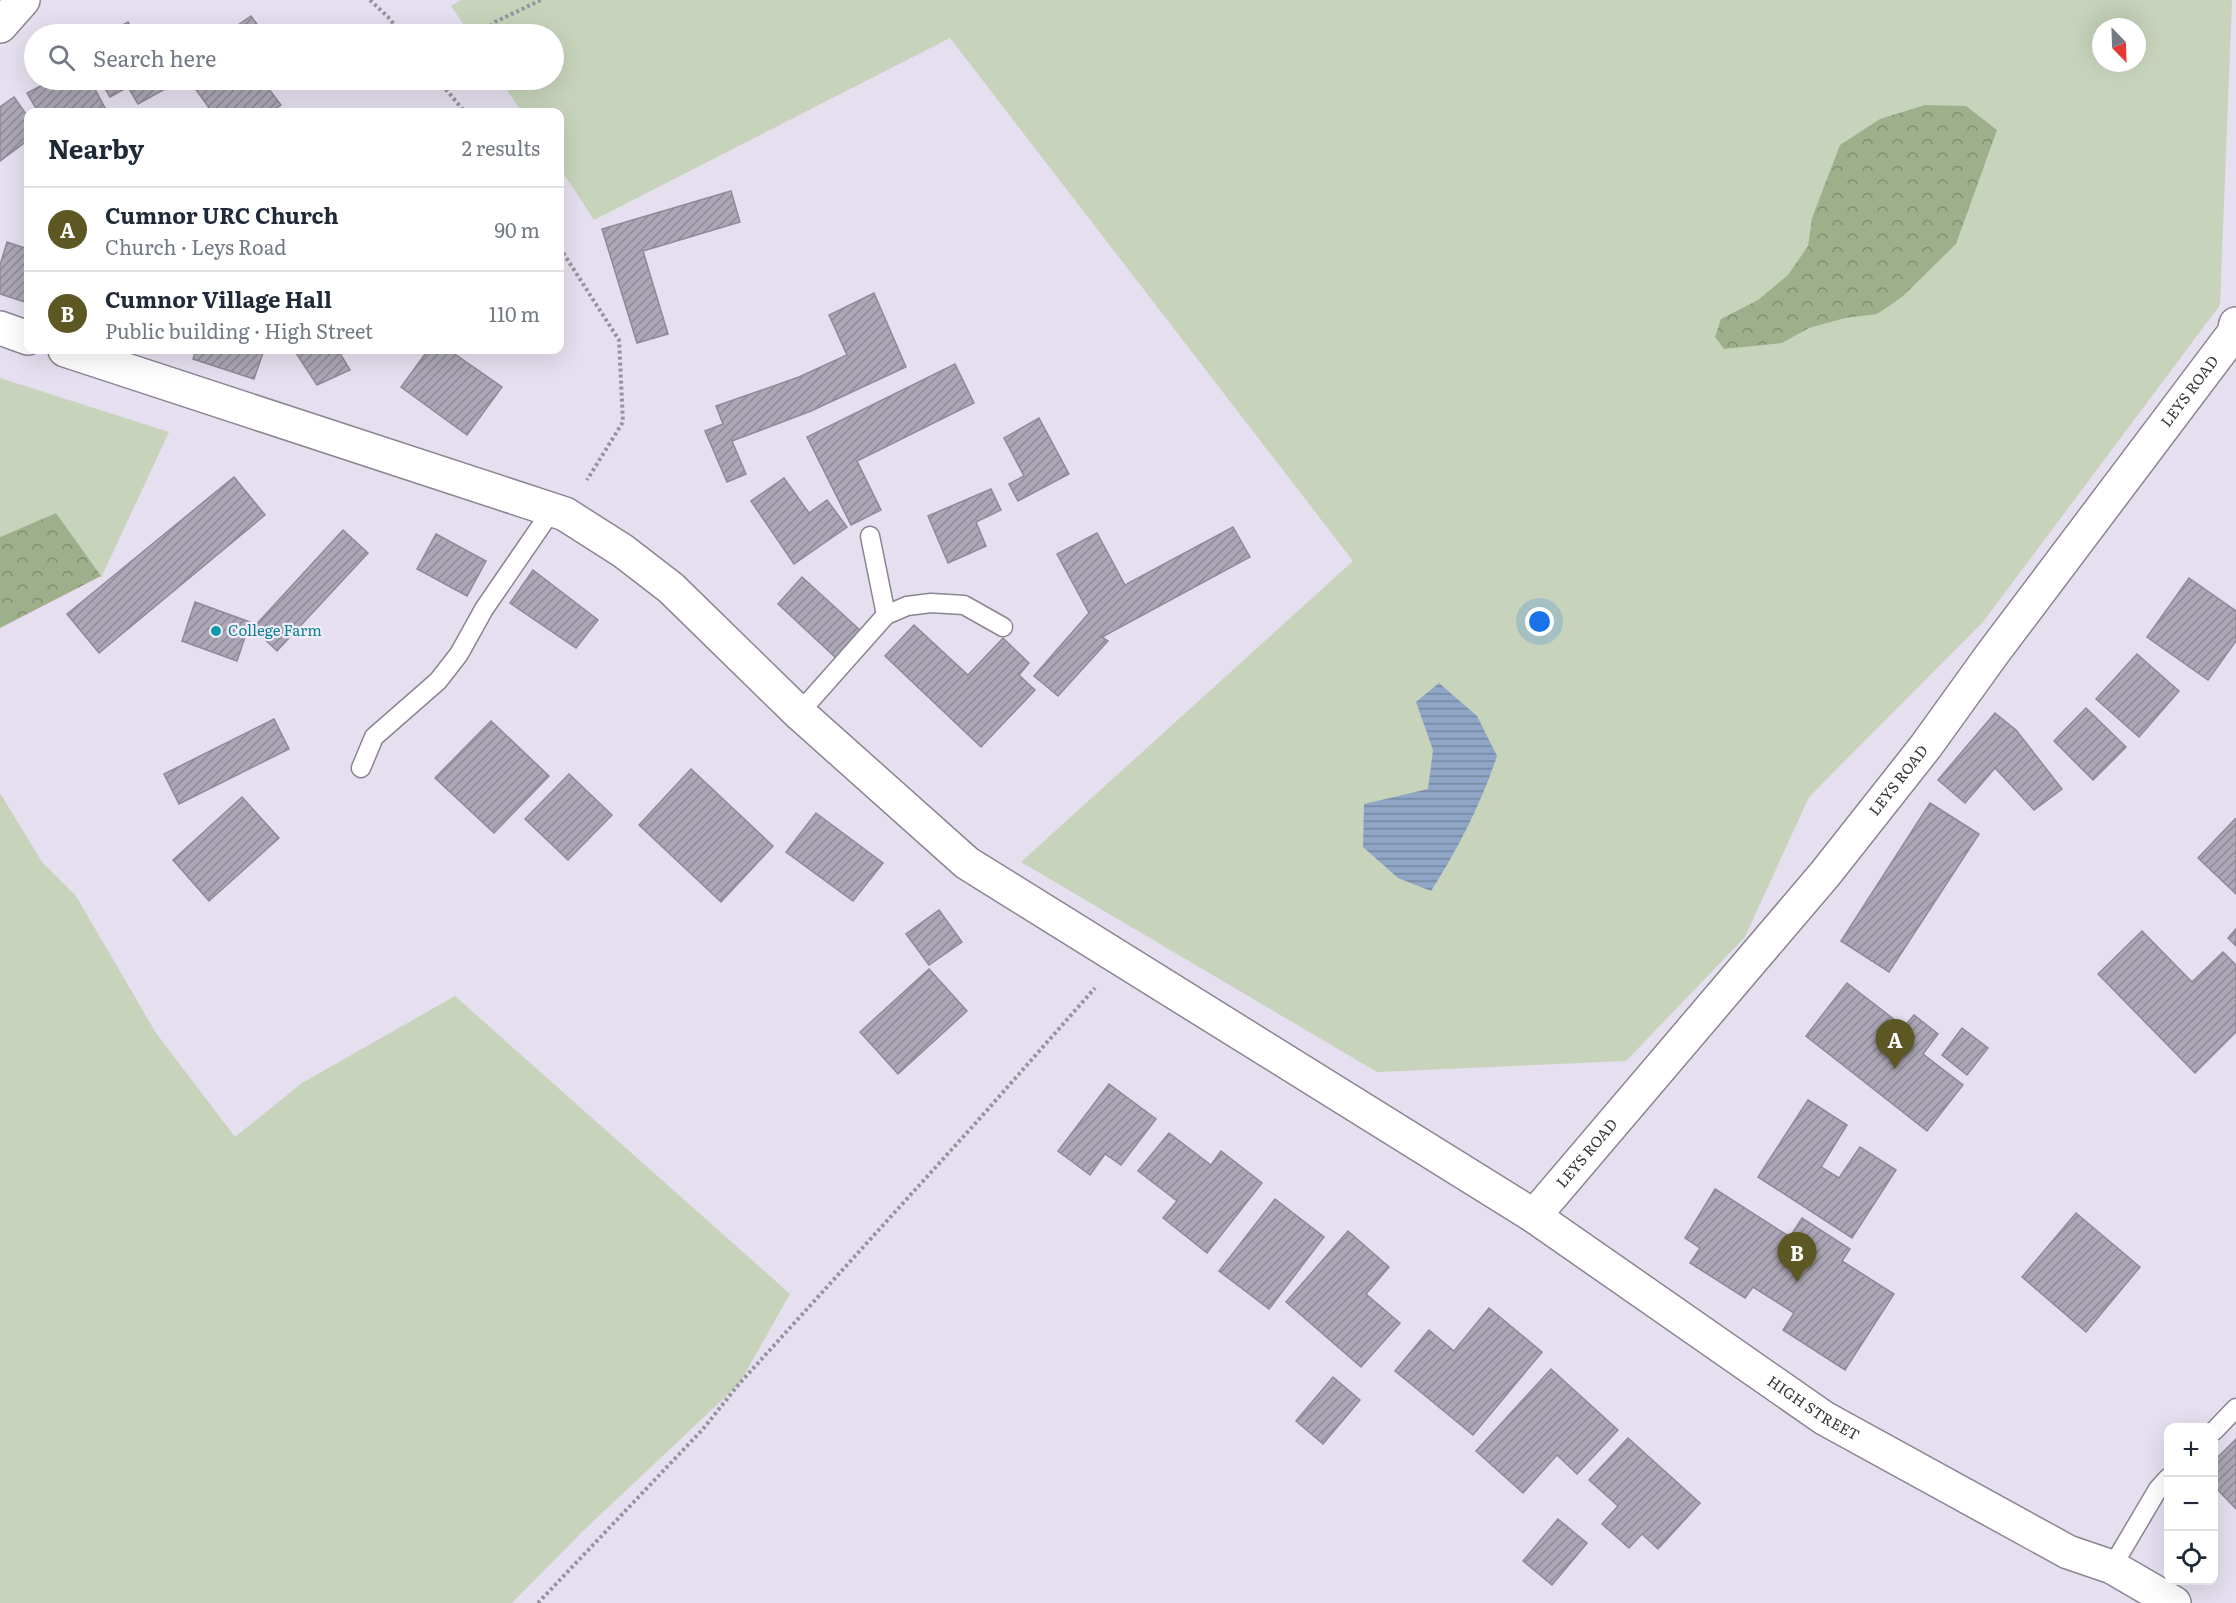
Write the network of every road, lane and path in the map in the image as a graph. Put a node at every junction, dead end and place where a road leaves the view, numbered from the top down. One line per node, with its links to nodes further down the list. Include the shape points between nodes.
1 (23, 0): 6 (main road)
2 (370, 0): 4 (path)
3 (541, 0): 5 (path)
4 (394, 24)
5 (493, 24)
6 (0, 26)
7 (446, 90): 8 (path)
8 (462, 108)
9 (564, 254): 14 (path, via 619,340 623,422)
10 (2236, 324): 21 (main road, LEYS ROAD, via 2234,333 1847,847)
11 (0, 328): 12 (main road)
12 (24, 337)
13 (77, 354): 14 (main road, HIGH STREET)
14 (558, 512): 18 (main road, HIGH STREET, via 623,551 671,588); 19 (lane, via 484,609 459,654 438,681 374,737)
15 (870, 536): 16 (lane)
16 (886, 615): 17 (lane, via 907,606 964,605); 18 (lane)
17 (1003, 627)
18 (800, 713): 20 (main road, HIGH STREET, via 967,863)
19 (361, 768)
20 (1120, 959): 21 (main road, HIGH STREET); 26 (path, via 703,1429)
21 (1534, 1216): 25 (main road, HIGH STREET, via 1824,1418 2068,1552)
22 (2236, 1408): 23 (lane)
23 (2218, 1427)
24 (2164, 1483): 25 (lane)
25 (2112, 1567): 27 (main road, HIGH STREET)
26 (538, 1603)
27 (2174, 1603)

